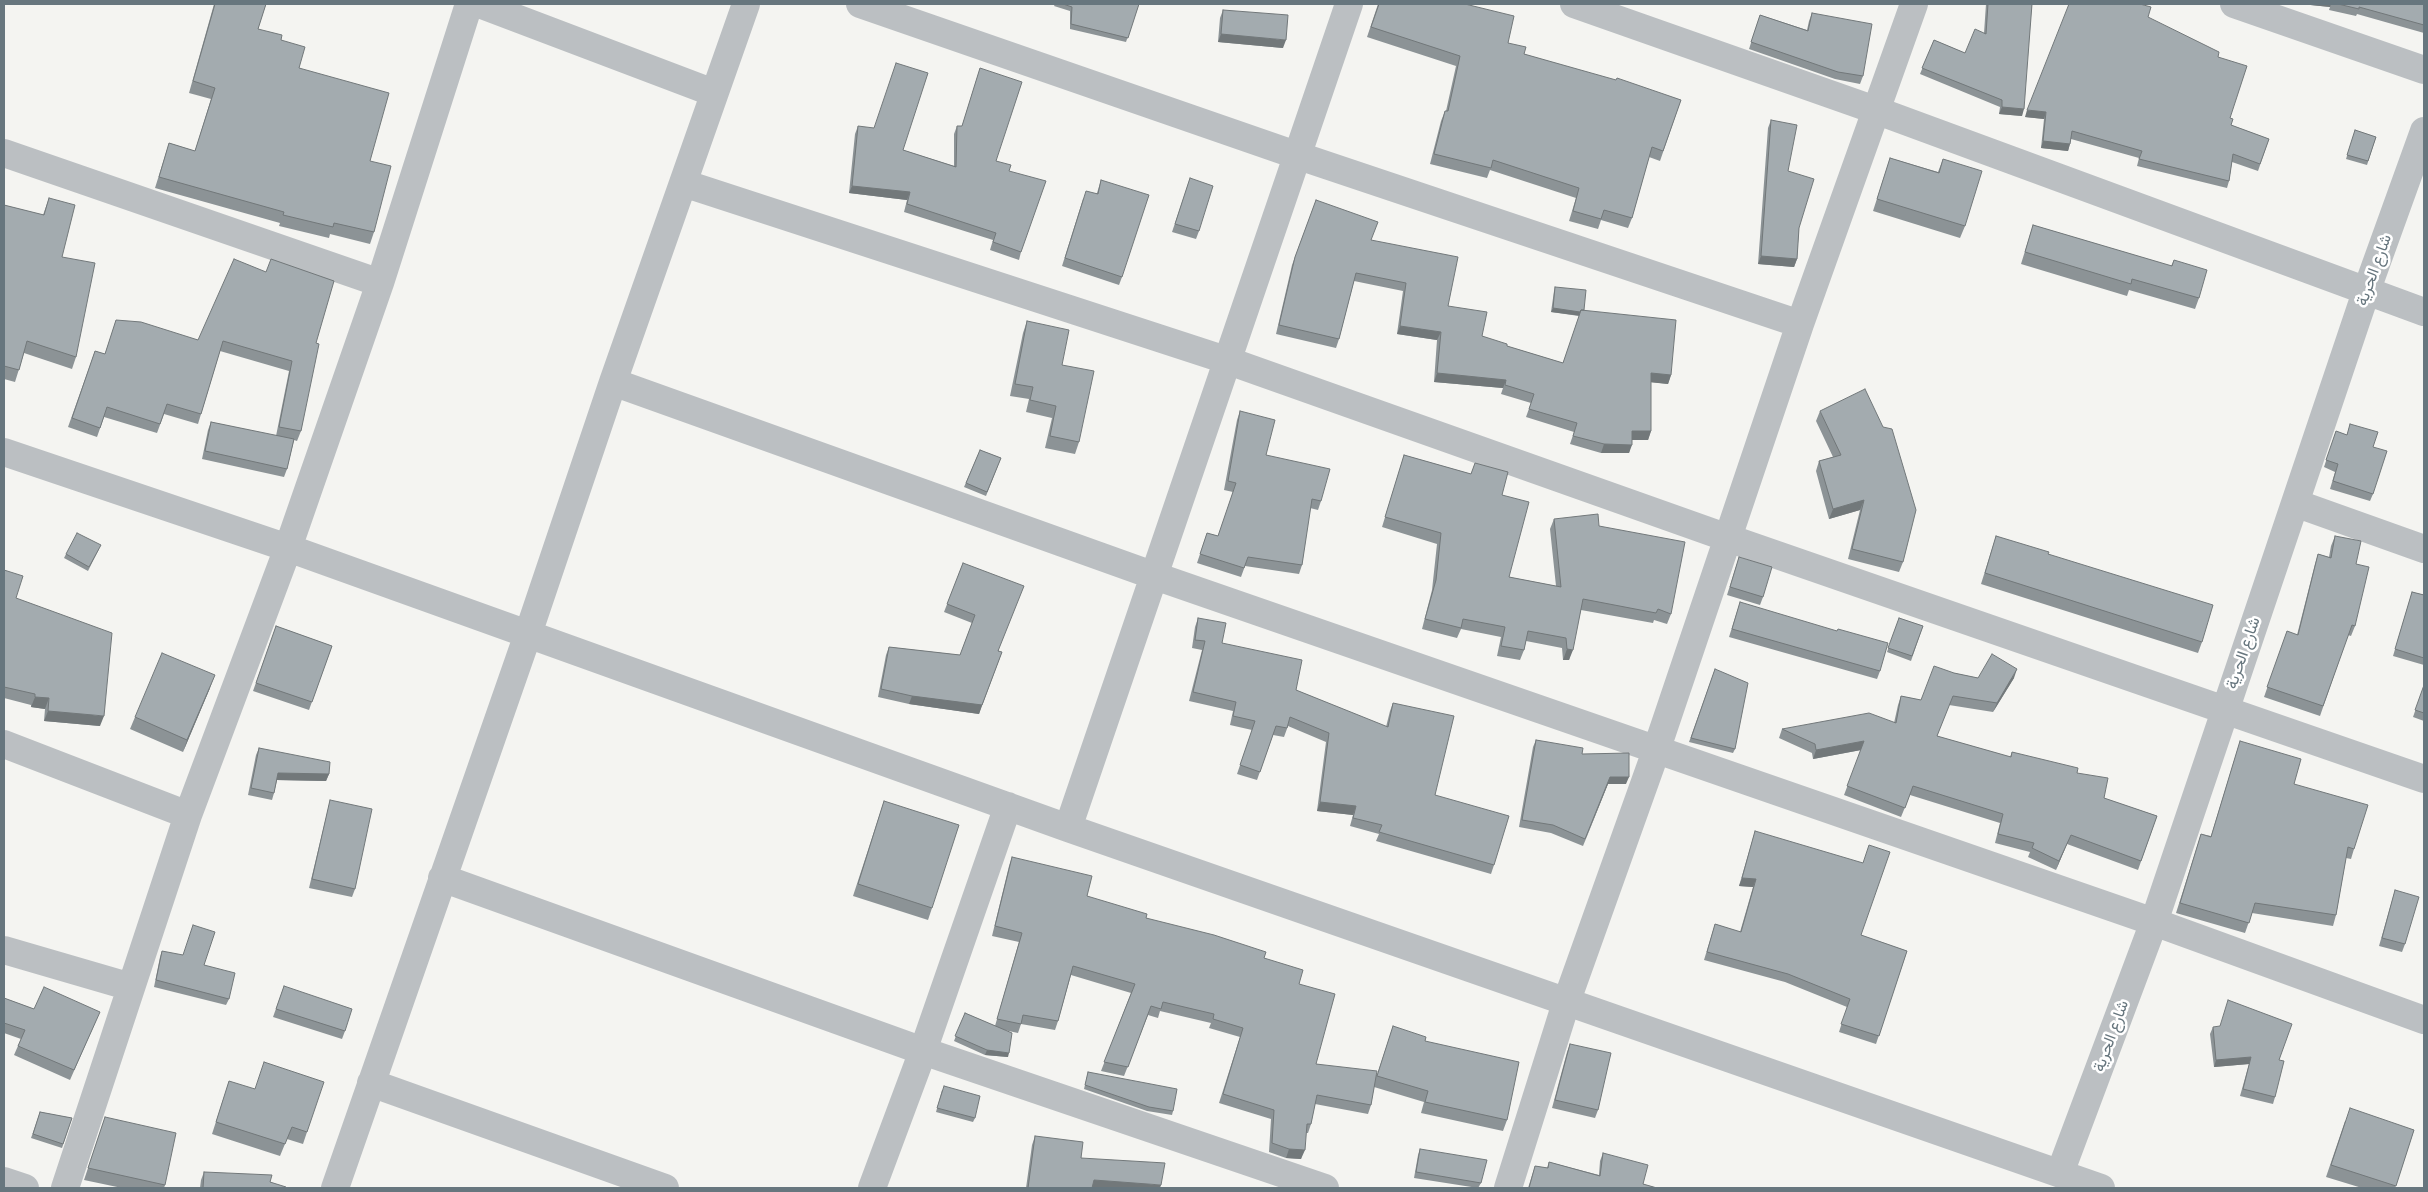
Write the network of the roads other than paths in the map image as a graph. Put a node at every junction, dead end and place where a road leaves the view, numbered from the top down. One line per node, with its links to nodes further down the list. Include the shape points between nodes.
1 (469, 4): 16 (street)
2 (479, 4): 10 (street)
3 (746, 4): 10 (street)
4 (860, 4): 14 (street)
5 (1349, 4): 14 (street)
6 (1574, 4): 11 (street)
7 (1914, 4): 11 (street)
8 (2234, 4): 9 (street)
9 (2424, 70)
10 (714, 93): 15 (street)
11 (1878, 111): 17 (street); 19 (street)
12 (2424, 131): 17 (street, شارع الحرية)
13 (4, 153): 16 (street)
14 (1296, 155): 19 (street); 20 (street)
15 (683, 184): 20 (street); 21 (street)
16 (380, 282): 25 (street)
17 (2366, 292): 18 (street); 23 (street, شارع الحرية)
18 (2424, 312)
19 (1800, 324): 24 (street)
20 (1226, 360): 24 (street); 27 (street)
21 (613, 382): 27 (street); 28 (street)
22 (4, 452): 25 (street)
23 (2295, 503): 26 (street); 29 (street, شارع الحرية)
24 (1728, 538): 29 (street); 31 (street)
25 (288, 548): 28 (street); 34 (street)
26 (2424, 549)
27 (1155, 576): 31 (street); 35 (street)
28 (528, 634): 33 (street); 36 (street)
29 (2223, 710): 32 (street); 37 (street, شارع الحرية)
30 (4, 744): 34 (street)
31 (1656, 751): 37 (street); 40 (street)
32 (2424, 779)
33 (1008, 806): 35 (street); 42 (street)
34 (188, 815): 39 (street)
35 (1068, 828): 40 (street)
36 (442, 878): 42 (street); 43 (street)
37 (2154, 922): 41 (street); 44 (street, شارع الحرية)
38 (4, 950): 39 (street)
39 (131, 987): 47 (street)
40 (1566, 1003): 44 (street); 52 (street)
41 (2424, 1020)
42 (923, 1051): 50 (street); 51 (street)
43 (371, 1083): 48 (street); 49 (street)
44 (2060, 1174): 53 (street)
45 (4, 1181): 46 (street)
46 (25, 1188)
47 (64, 1188)
48 (335, 1188)
49 (666, 1188)
50 (872, 1188)
51 (1325, 1188)
52 (1508, 1188)
53 (2101, 1188)

